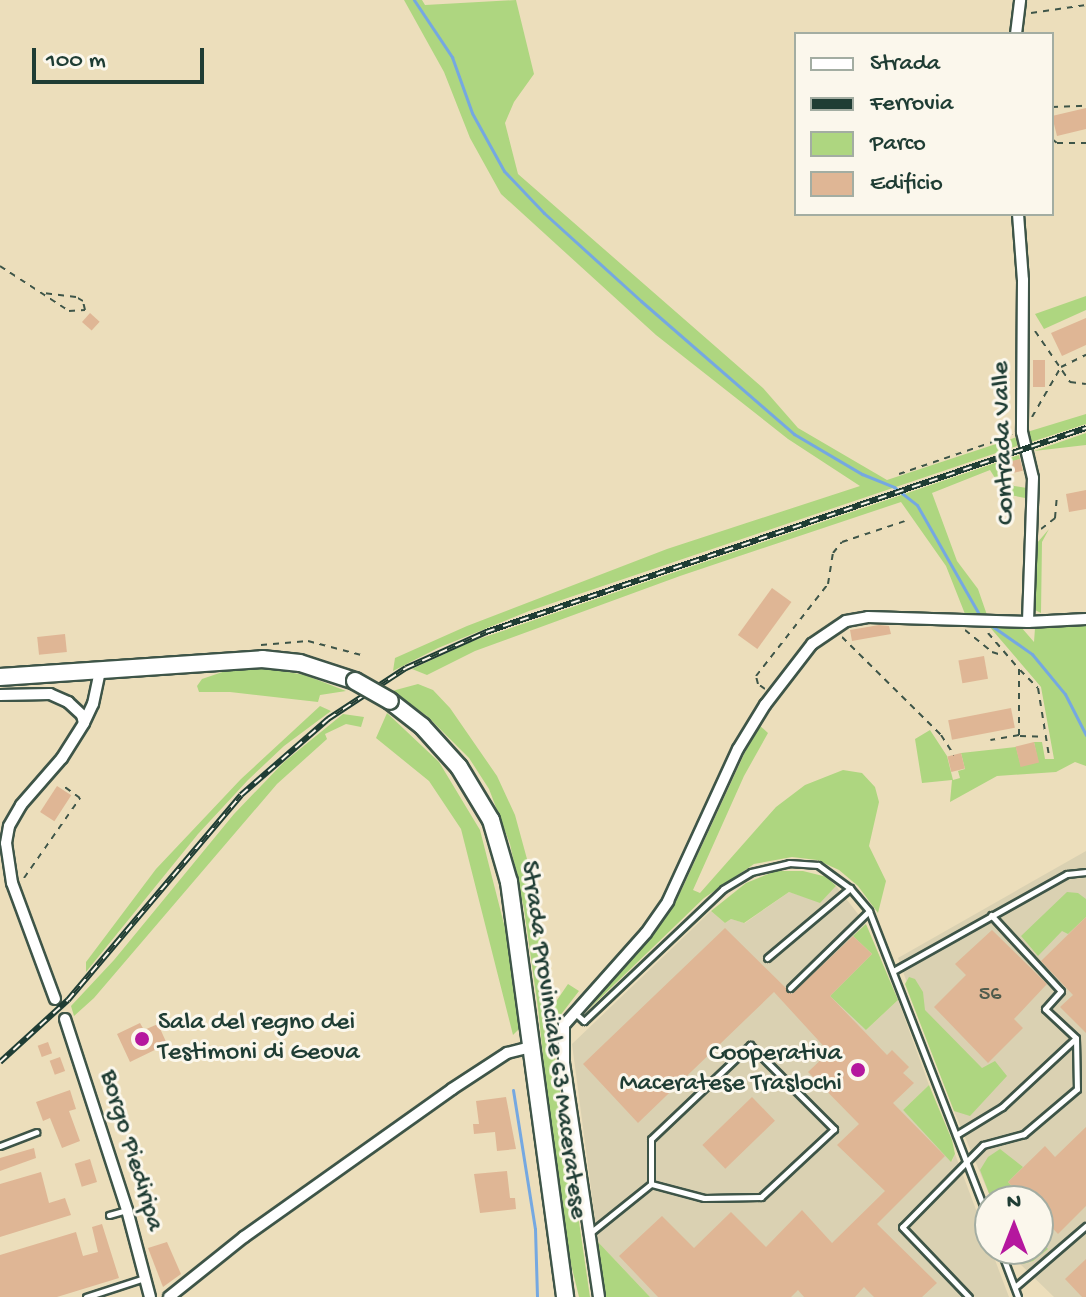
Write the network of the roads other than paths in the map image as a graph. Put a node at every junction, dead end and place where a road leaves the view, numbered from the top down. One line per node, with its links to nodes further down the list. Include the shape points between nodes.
1 (1020, 0): 2 (street)
2 (1016, 32)
3 (1018, 216): 5 (street, Contrada Valle, via 1022,427 1033,478)
4 (1086, 619): 5 (street)
5 (1028, 622): 18 (street, via 868,617 834,627 812,644 738,749 668,901)
6 (100, 670): 7 (main road, Strada Provinciale 63 Maceratese); 9 (street); 21 (main road, Strada Provinciale 63 Maceratese, bridge, via 280,660 355,681 422,726 459,767 491,820 509,882)
7 (0, 677)
8 (0, 695): 9 (street, via 50,694 68,702)
9 (84, 723): 17 (street, via 21,805 6,843 12,883)
10 (1086, 872): 13 (lane, via 1067,874)
11 (850, 888): 12 (lane); 14 (lane); 18 (lane, via 818,865 789,863 751,872 723,889 584,1021)
12 (869, 911): 15 (lane); 16 (lane)
13 (991, 915): 15 (lane); 20 (lane, via 1061,991 1045,1009)
14 (767, 958)
15 (895, 970): 23 (lane)
16 (790, 988)
17 (55, 999)
18 (574, 1012): 31 (street, via 564,1025 562,1041)
19 (65, 1019): 28 (street, Borgo Piediripa)
20 (1076, 1038): 23 (lane, via 1002,1107); 25 (lane, via 1077,1089 1024,1134 983,1145)
21 (531, 1047): 35 (main road, Strada Provinciale 63 Maceratese); 38 (street, via 507,1053 452,1089)
22 (36, 1132): 24 (lane)
23 (956, 1135): 25 (lane)
24 (0, 1146)
25 (966, 1160): 27 (lane); 40 (lane, via 902,1227)
26 (651, 1184): 26 (lane, via 651,1139 750,1045 834,1129 761,1197 704,1198); 31 (lane)
27 (976, 1185)
28 (127, 1210): 29 (lane); 33 (street, Borgo Piediripa)
29 (109, 1215)
30 (1086, 1226): 34 (lane)
31 (590, 1234): 39 (street)
32 (1006, 1265): 34 (lane)
33 (145, 1277): 36 (lane); 37 (street, Borgo Piediripa)
34 (1015, 1287): 41 (lane)
35 (565, 1295)
36 (86, 1297)
37 (150, 1297)
38 (169, 1297)
39 (599, 1297)
40 (969, 1297)
41 (1018, 1297)

